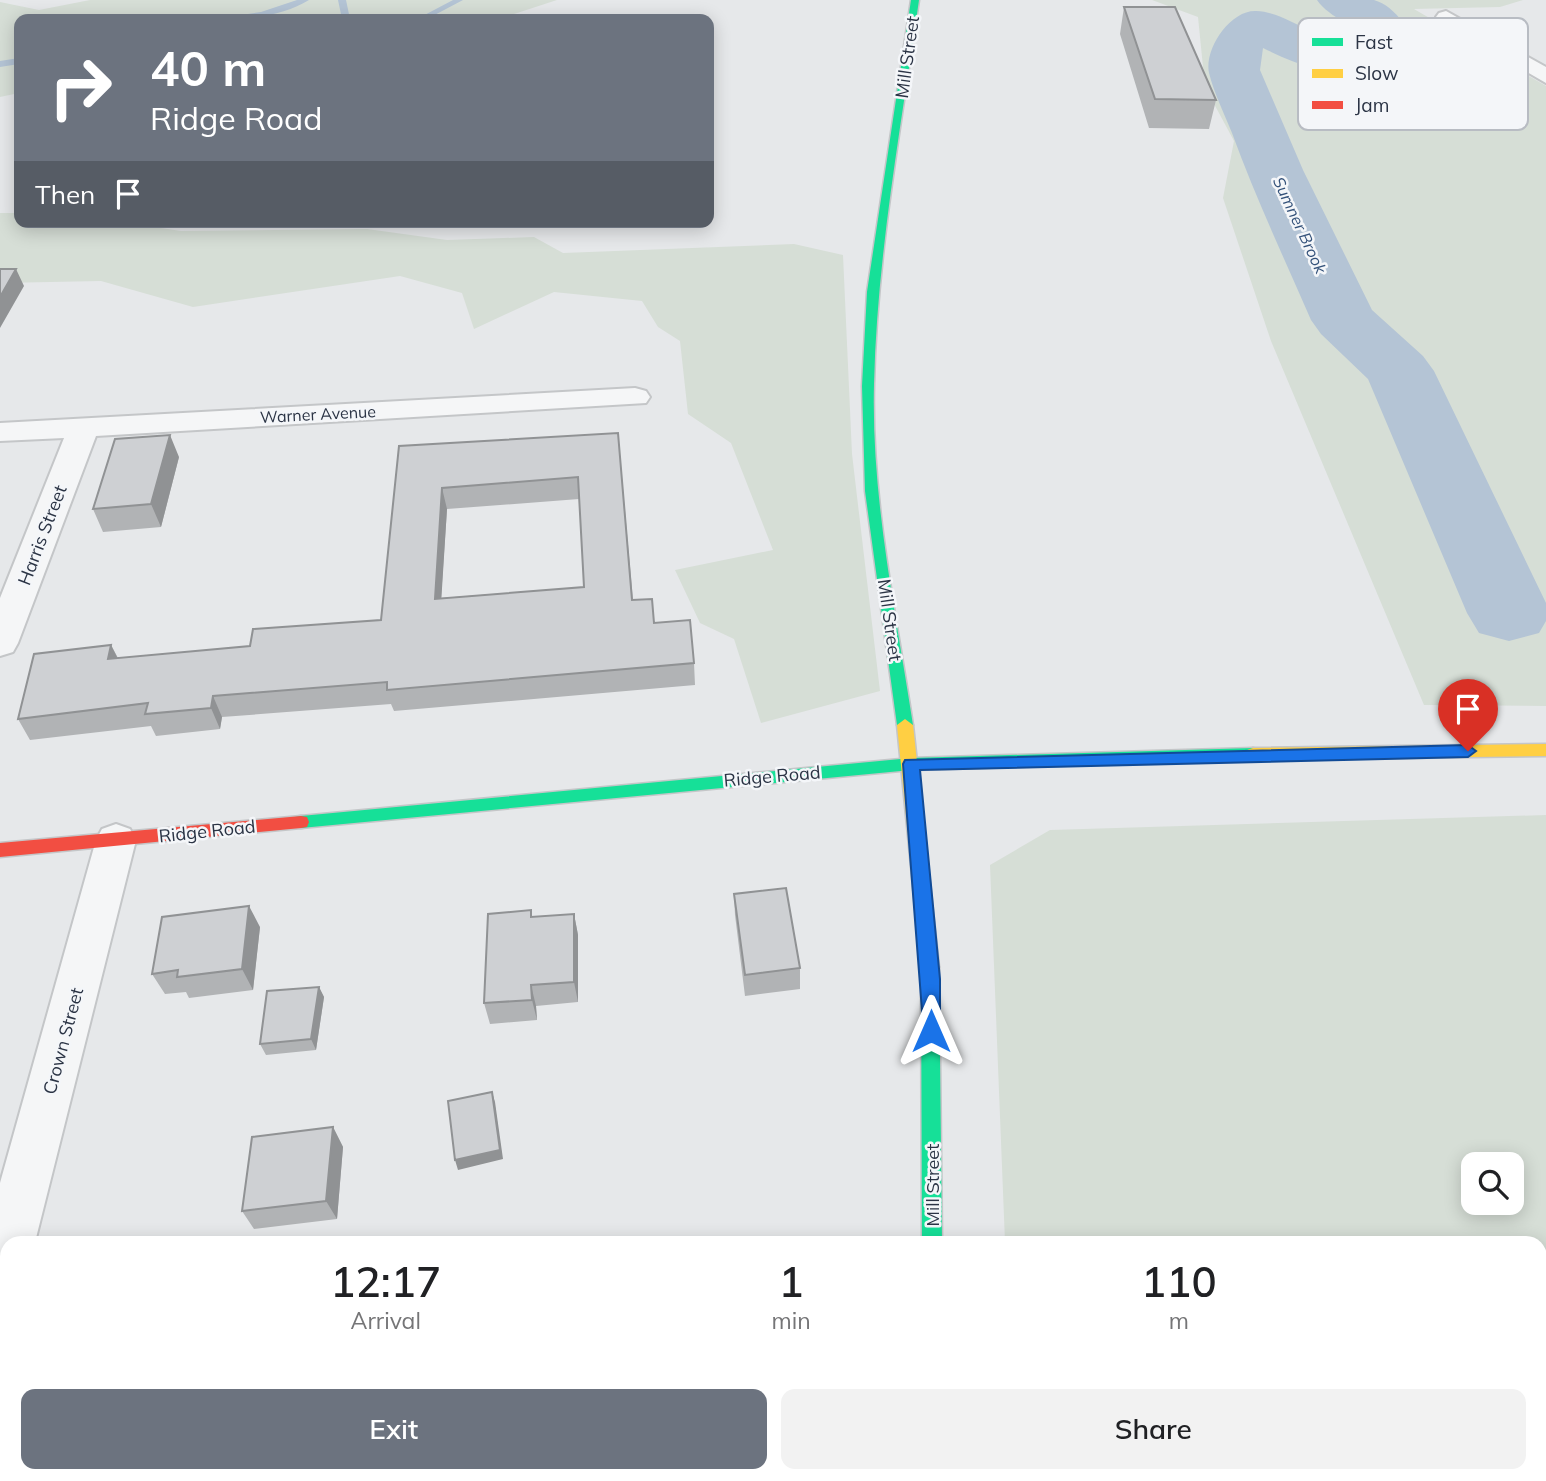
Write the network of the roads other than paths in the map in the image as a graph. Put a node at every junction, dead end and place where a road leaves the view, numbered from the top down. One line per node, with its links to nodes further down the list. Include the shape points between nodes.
1 (915, 0): 9 (street, Mill Street, via 873,292 868,386 872,491)
2 (1528, 65): 3 (street)
3 (1546, 76)
4 (635, 397): 5 (street, Warner Avenue)
5 (85, 427): 6 (street, Warner Avenue); 7 (street, Harris Street)
6 (0, 432)
7 (0, 643)
8 (1546, 750): 9 (street, Ridge Road)
9 (911, 764): 10 (street, Ridge Road); 13 (street, Mill Street, via 931,979)
10 (116, 839): 11 (street, Ridge Road); 12 (street, Crown Street)
11 (0, 850)
12 (11, 1236)
13 (932, 1236)

